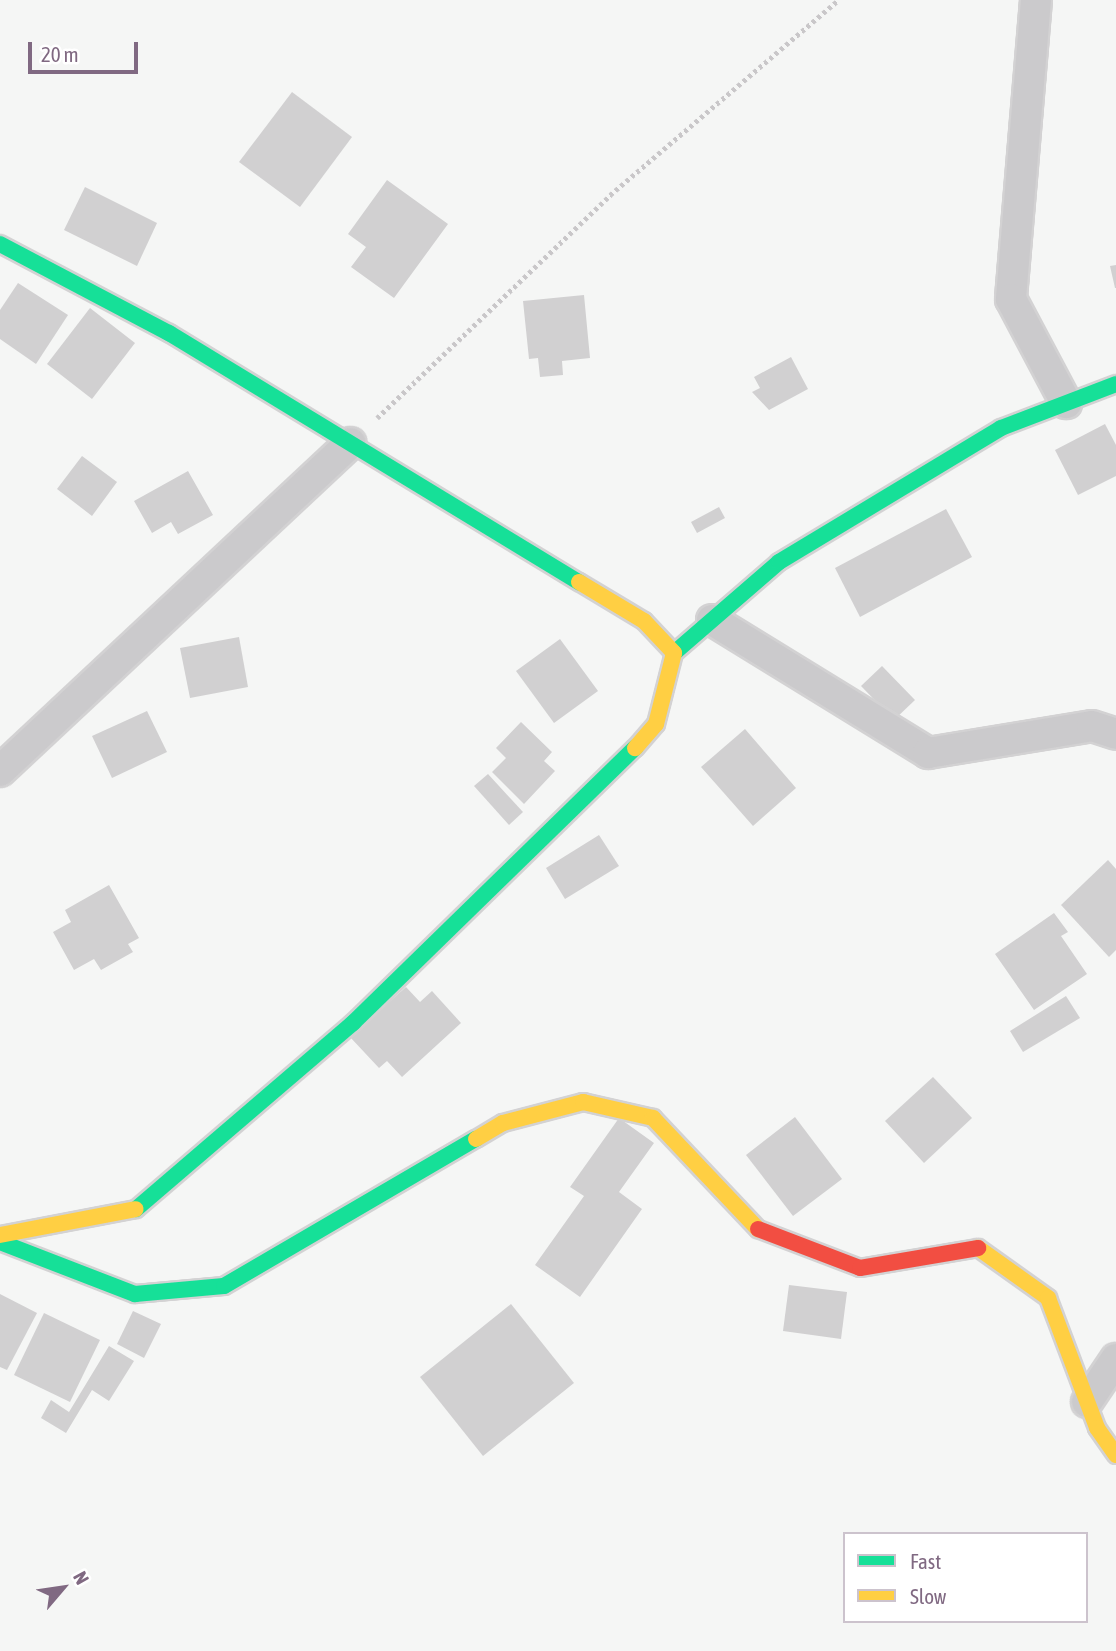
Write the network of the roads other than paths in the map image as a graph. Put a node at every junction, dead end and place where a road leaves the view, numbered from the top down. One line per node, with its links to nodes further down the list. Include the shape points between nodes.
1 (1035, 0): 4 (street, via 1011,299)
2 (0, 244): 5 (street, via 170,333)
3 (1116, 384): 4 (street)
4 (1066, 403): 6 (street, via 1001,428 779,562)
5 (351, 443): 7 (street, via 644,621); 9 (street)
6 (712, 620): 7 (street); 8 (street, via 928,753 1092,726)
7 (674, 653): 10 (street, via 656,724 619,767 353,1023 140,1208)
8 (1116, 734)
9 (0, 771)
10 (0, 1235)
11 (0, 1242): 13 (street, via 135,1294 224,1286 503,1123 583,1101 653,1118 763,1234 860,1268 979,1248 1048,1298)
12 (1116, 1359): 13 (street)
13 (1087, 1402): 14 (street, via 1097,1428)
14 (1116, 1455)

